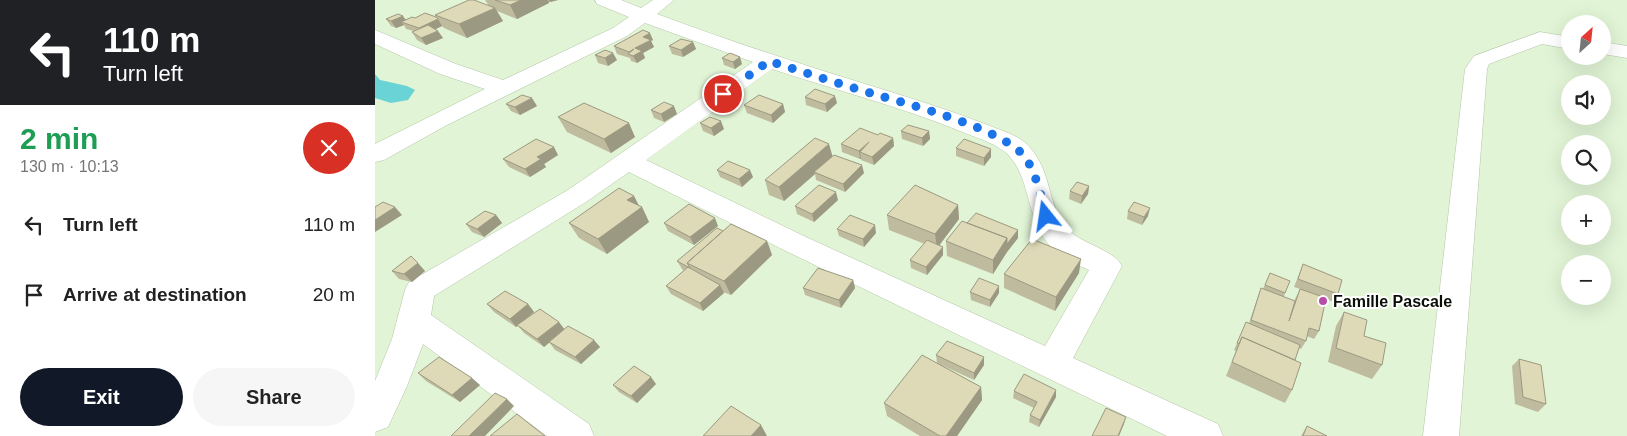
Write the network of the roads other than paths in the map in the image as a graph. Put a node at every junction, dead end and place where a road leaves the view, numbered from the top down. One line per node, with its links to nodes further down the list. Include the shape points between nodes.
1 (604, 0): 3 (street)
2 (665, 0): 3 (street)
3 (643, 16): 8 (street); 9 (street, via 620,32)
4 (375, 36): 9 (street, via 448,69)
5 (1561, 42): 19 (street, via 1540,38 1481,60 1476,69)
6 (1611, 49): 7 (street)
7 (1627, 52)
8 (769, 61): 13 (street); 15 (street, via 947,117 1014,146 1025,157 1046,216 1061,240 1107,266)
9 (505, 88): 10 (street)
10 (439, 120): 11 (street); 12 (street)
11 (375, 137)
12 (375, 154)
13 (627, 162): 14 (street, via 577,196 420,290); 15 (street)
14 (415, 321): 16 (street, via 393,382); 17 (street)
15 (1053, 363): 18 (street)
16 (375, 416)
17 (576, 436)
18 (1205, 436)
19 (1441, 436)

